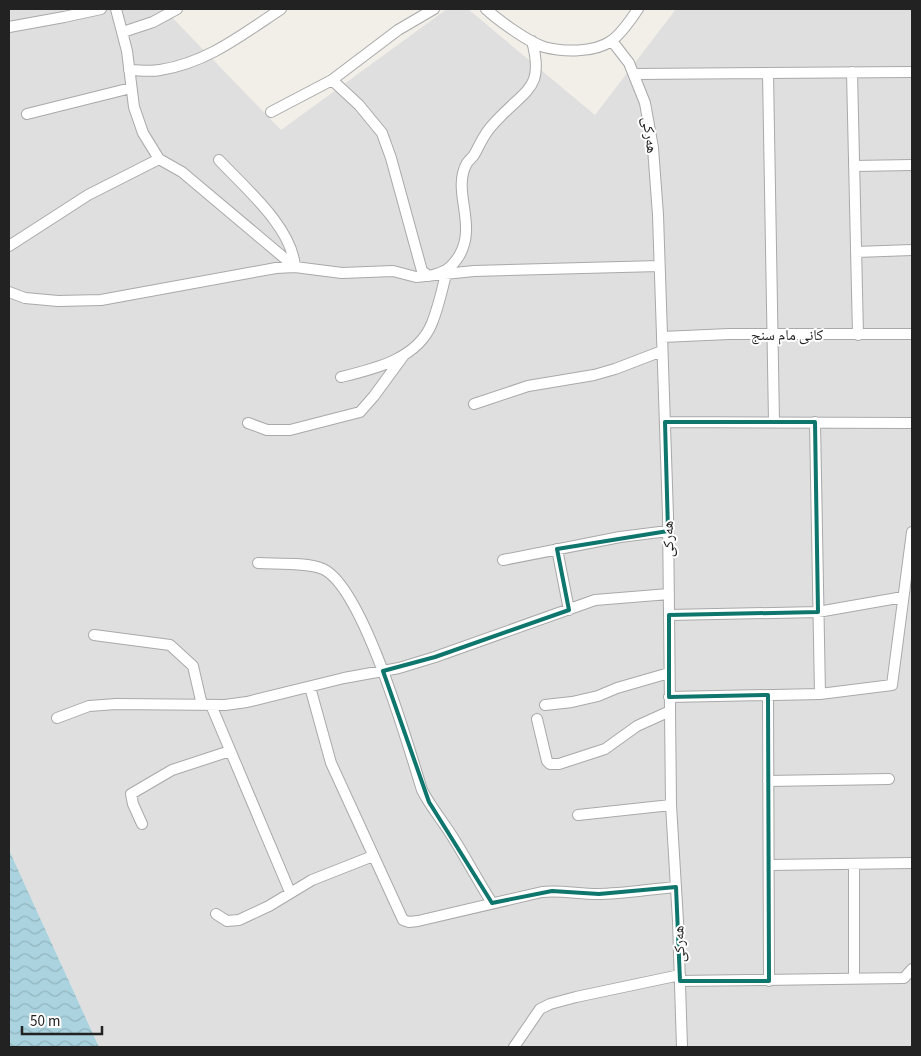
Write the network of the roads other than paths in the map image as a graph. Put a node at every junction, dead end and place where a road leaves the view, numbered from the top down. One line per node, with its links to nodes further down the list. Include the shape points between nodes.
1 (101, 9): 8 (street)
2 (116, 9): 9 (street)
3 (177, 9): 9 (street, via 153,22)
4 (281, 9): 12 (street, via 221,49 193,61 158,71)
5 (434, 9): 17 (street, via 398,30)
6 (486, 9): 10 (street)
7 (638, 9): 11 (street)
8 (9, 27)
9 (123, 32): 12 (street)
10 (532, 41): 11 (street, via 560,50 583,50); 31 (street, via 537,58 531,87 485,134 462,174 467,234 460,253 454,264 443,273)
11 (612, 41): 16 (street, هەرکی)
12 (129, 70): 18 (street)
13 (852, 72): 14 (street); 15 (street); 24 (street)
14 (912, 72)
15 (768, 73): 16 (street); 33 (street)
16 (634, 74): 28 (street, هەرکی, via 645,103 653,148)
17 (332, 80): 19 (street); 31 (street, via 382,133 422,271)
18 (131, 88): 20 (street); 21 (street, via 134,107)
19 (271, 112)
20 (28, 114)
21 (158, 159): 25 (street, via 88,195); 29 (street, via 182,172)
22 (219, 160): 29 (street, via 287,238)
23 (912, 165): 24 (street)
24 (854, 166): 27 (street)
25 (9, 246)
26 (912, 250): 27 (street)
27 (856, 252): 35 (street)
28 (659, 266): 30 (street); 36 (street, هەرکی)
29 (295, 267): 31 (street, via 342,273 393,271 416,277); 32 (street, via 101,300 58,301 25,298)
30 (446, 274): 31 (street); 38 (street, via 432,325 421,342)
31 (429, 276)
32 (9, 292)
33 (773, 334): 35 (street, کانی مام سنج); 36 (street, کانی مام سنج); 42 (street)
34 (912, 334): 35 (street, کانی مام سنج)
35 (858, 335)
36 (662, 337): 37 (street, هەرکی)
37 (662, 351): 40 (street, via 594,375 528,386); 41 (street, هەرکی)
38 (404, 355): 39 (street, via 379,368); 44 (street, via 360,412 290,430 267,430)
39 (341, 377)
40 (474, 404)
41 (665, 422): 42 (street); 46 (street, هەرکی)
42 (774, 422): 43 (street)
43 (815, 422): 45 (street); 54 (street)
44 (248, 423)
45 (912, 423)
46 (668, 531): 48 (street); 51 (street, هەرکی)
47 (912, 532): 52 (street)
48 (558, 549): 49 (street); 53 (street)
49 (503, 560)
50 (258, 563): 57 (street, via 313,567 330,574 355,606)
51 (669, 594): 53 (street, via 595,600); 55 (street, هەرکی)
52 (903, 597): 54 (street); 60 (street, via 892,686)
53 (570, 610): 57 (street, via 435,657)
54 (818, 612): 55 (street); 60 (street)
55 (669, 615): 58 (street, هەرکی)
56 (94, 635): 63 (street, via 170,645 193,666)
57 (383, 671): 59 (street); 80 (street, via 422,790)
58 (669, 673): 62 (street, هەرکی); 64 (street, via 598,696)
59 (310, 687): 63 (street, via 247,702); 74 (street, via 331,763)
60 (820, 694): 61 (street)
61 (768, 695): 62 (street); 70 (street)
62 (669, 697): 65 (street, هەرکی)
63 (206, 705): 66 (street, via 89,706); 68 (street)
64 (545, 705)
65 (670, 711): 67 (street, via 637,726 605,749 559,764 547,761); 71 (street, هەرکی)
66 (57, 718)
67 (537, 719)
68 (230, 751): 73 (street, via 172,770 131,794); 79 (street)
69 (889, 779): 70 (street)
70 (768, 780): 77 (street)
71 (671, 805): 72 (street); 78 (street, هەرکی)
72 (578, 815)
73 (142, 824)
74 (373, 856): 79 (street); 80 (street, via 403,920 418,921)
75 (912, 863): 76 (street)
76 (854, 864): 77 (street); 84 (street)
77 (769, 865): 85 (street)
78 (676, 887): 80 (street, via 599,894 552,891); 83 (street, هەرکی)
79 (290, 892): 81 (street, via 239,920 227,921)
80 (492, 903)
81 (216, 914)
82 (912, 969): 84 (street, via 904,978)
83 (680, 978): 85 (street); 86 (street, via 550,1004 540,1009); 87 (street, هەرکی)
84 (854, 979): 85 (street)
85 (769, 981)
86 (514, 1047)
87 (682, 1047)

